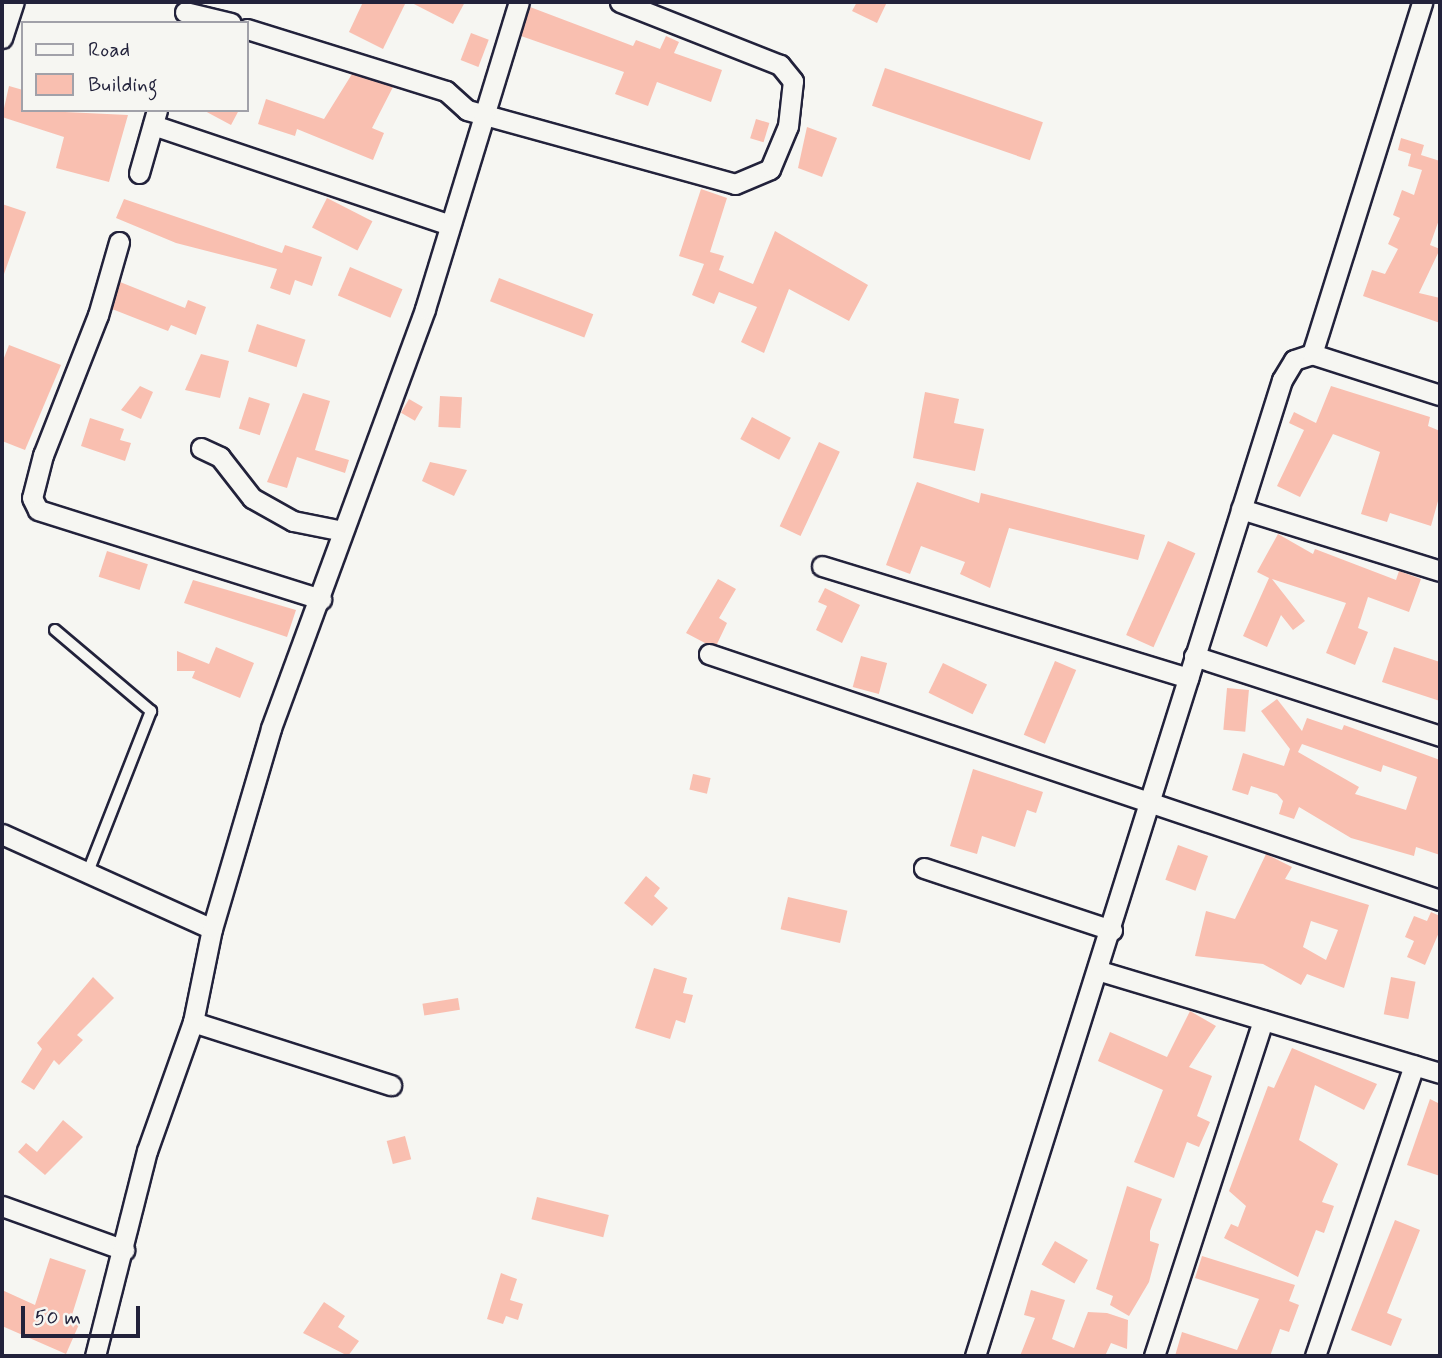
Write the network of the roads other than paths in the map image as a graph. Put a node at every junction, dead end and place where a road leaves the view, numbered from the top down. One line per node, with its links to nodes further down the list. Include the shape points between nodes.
1 (14, 2): 8 (street)
2 (519, 2): 9 (street)
3 (620, 2): 9 (street, via 780,65 793,81 788,126 770,169 736,184)
4 (1422, 2): 14 (street)
5 (185, 12): 6 (street)
6 (223, 21)
7 (248, 29): 9 (street, via 446,91 467,110)
8 (2, 38)
9 (488, 111): 12 (street)
10 (155, 118): 11 (street); 12 (street)
11 (139, 173)
12 (447, 224): 18 (street, via 425,309)
13 (119, 242): 21 (street, via 98,315 43,455 32,498 38,510)
14 (1312, 354): 15 (street); 17 (street, via 1294,360 1282,380)
15 (1440, 395)
16 (201, 448): 18 (street, via 220,457 252,498 293,521)
17 (1241, 509): 20 (street); 24 (street)
18 (343, 531): 21 (street)
19 (822, 566): 25 (street)
20 (1440, 571)
21 (321, 599): 32 (street, via 271,728)
22 (55, 630): 30 (lane, via 151,711)
23 (709, 654): 27 (street, via 879,706)
24 (1194, 656): 25 (street); 26 (street)
25 (1188, 678): 27 (street)
26 (1440, 736)
27 (1150, 806): 31 (street); 33 (street)
28 (2, 834): 30 (street)
29 (924, 868): 33 (street)
30 (88, 872): 32 (street)
31 (1440, 900)
32 (212, 929): 36 (street)
33 (1112, 930): 34 (street)
34 (1100, 971): 35 (street); 43 (street)
35 (1263, 1020): 37 (street); 44 (street)
36 (192, 1022): 39 (street); 41 (street, via 147,1151)
37 (1414, 1065): 38 (street); 45 (street)
38 (1440, 1073)
39 (391, 1085)
40 (2, 1206): 41 (street)
41 (124, 1250): 42 (street)
42 (95, 1356)
43 (975, 1356)
44 (1154, 1356)
45 (1315, 1356)

